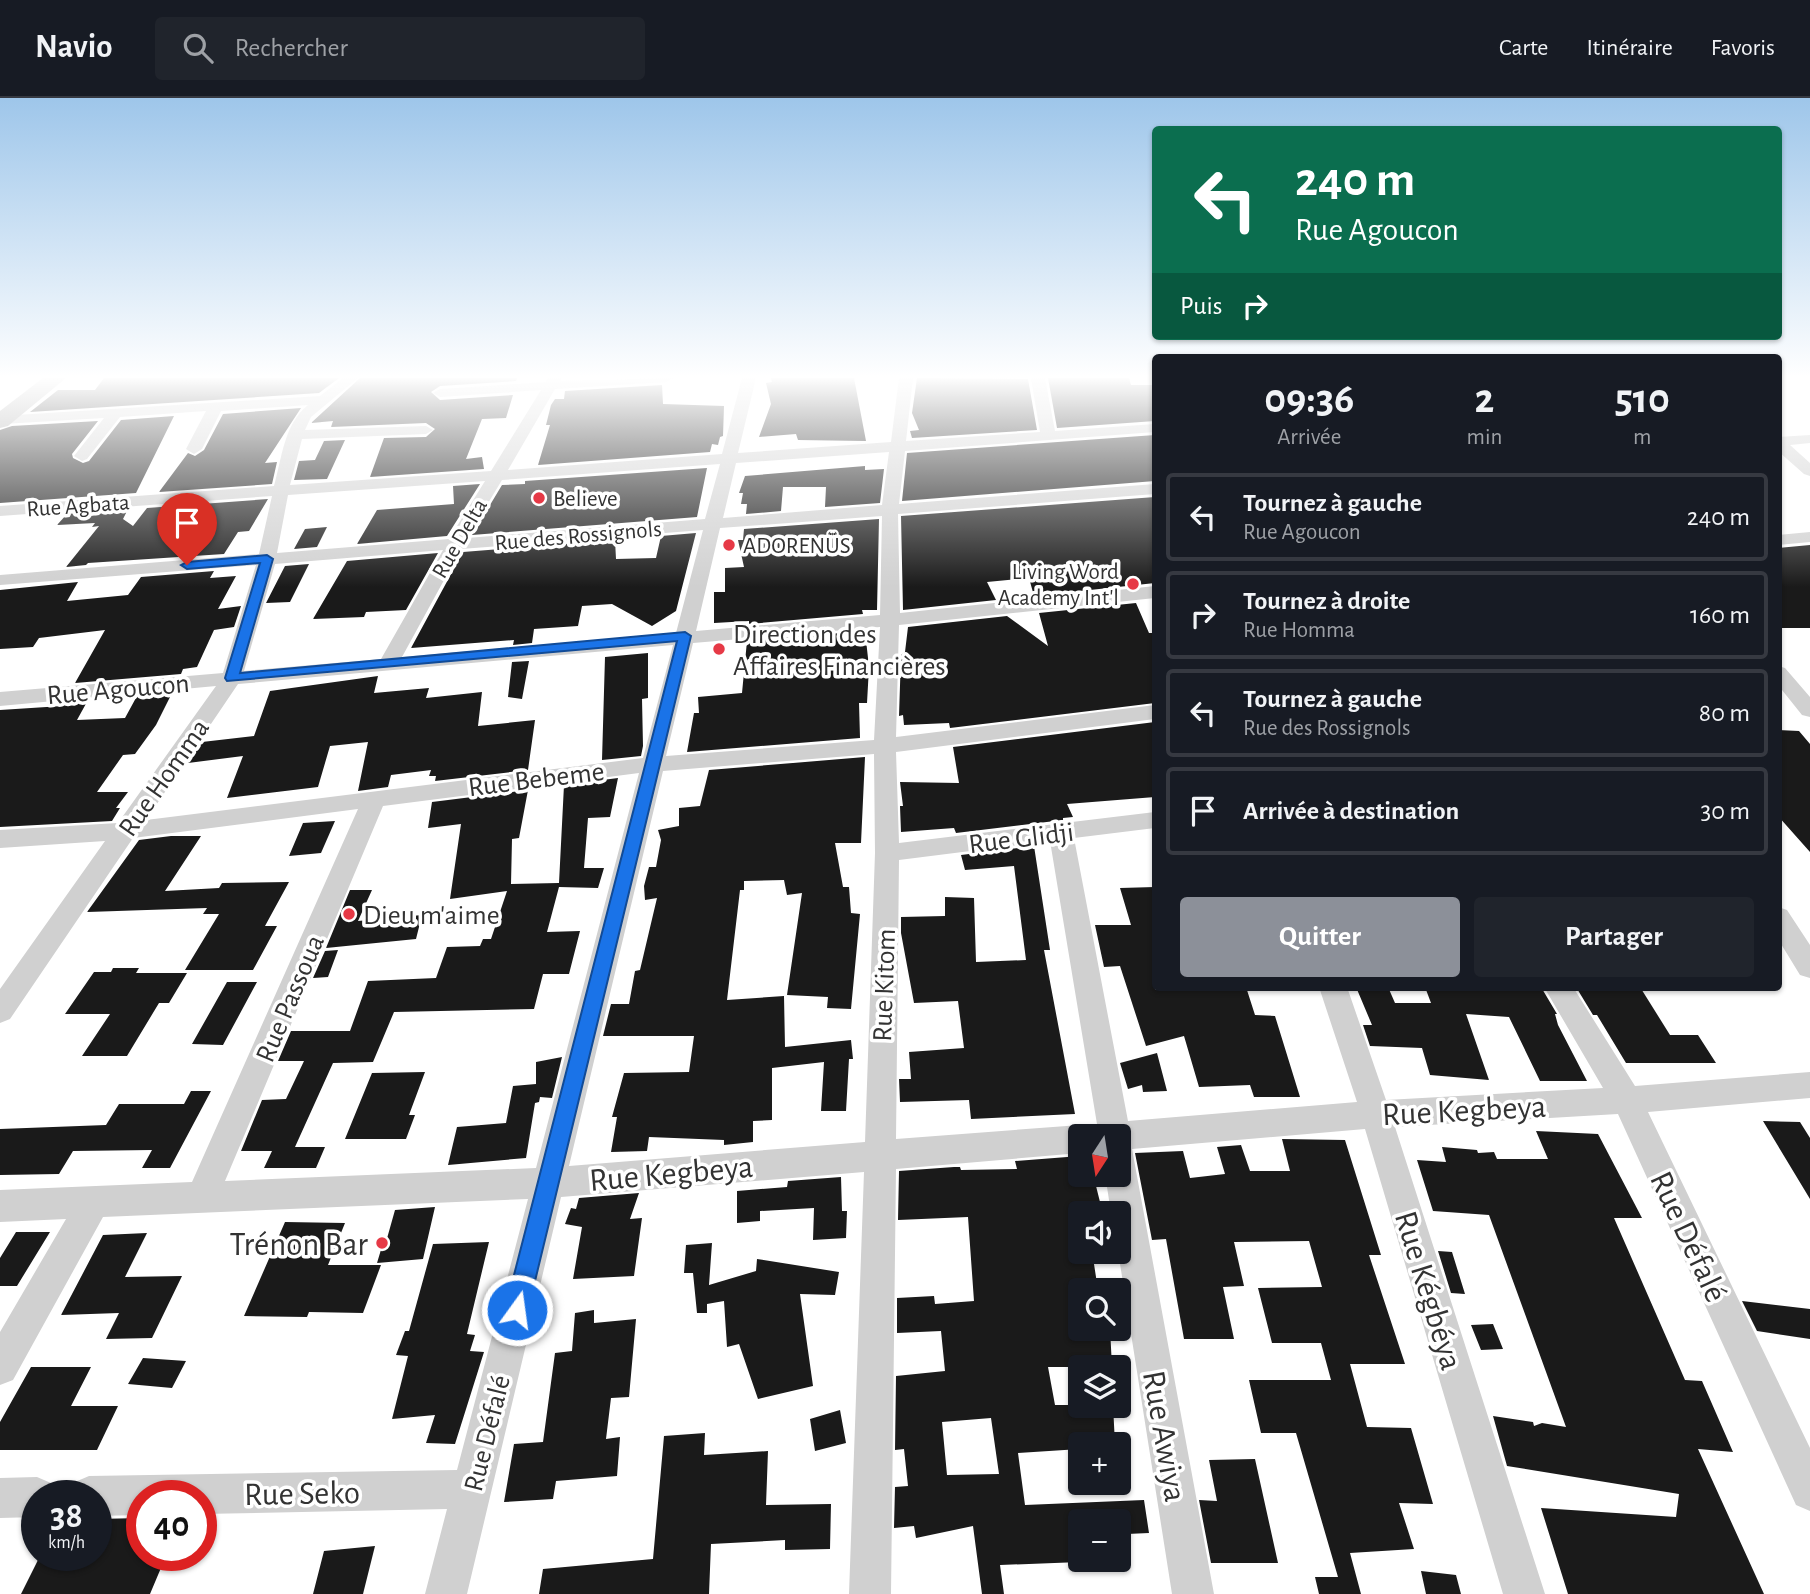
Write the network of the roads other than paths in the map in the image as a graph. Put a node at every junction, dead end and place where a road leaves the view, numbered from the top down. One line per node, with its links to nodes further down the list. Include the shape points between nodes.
1 (88, 448): 8 (street)
2 (291, 448): 13 (street, Rue Homma)
3 (513, 448): 11 (street, Rue Delta)
4 (732, 448): 9 (street, Rue Défalé)
5 (861, 448): 9 (street, Rue Agbata)
6 (898, 448): 15 (street, Rue Kitom)
7 (1784, 448): 10 (street)
8 (82, 456)
9 (729, 458): 11 (street, Rue Agbata); 16 (street, Rue Défalé)
10 (1810, 471)
11 (496, 477): 13 (street, Rue Agbata); 19 (street, Rue Delta)
12 (1152, 489): 15 (street, Rue des Rossignols)
13 (281, 490): 14 (street, Rue Agbata); 20 (street, Rue Homma)
14 (0, 511)
15 (890, 511): 16 (street, Rue des Rossignols); 23 (street, Rue Kitom)
16 (713, 524): 19 (street, Rue des Rossignols); 24 (street, Rue Défalé)
17 (1810, 537): 18 (street)
18 (1782, 540)
19 (454, 546): 20 (street, Rue des Rossignols); 25 (street, Rue Delta)
20 (267, 559): 21 (street, Rue des Rossignols); 27 (street, Rue Homma)
21 (0, 580)
22 (1152, 592): 23 (street, Rue Agoucon)
23 (890, 620): 24 (street, Rue Agoucon); 31 (street, Rue Kitom)
24 (685, 636): 25 (street, Rue Agoucon); 32 (street, Rue Défalé)
25 (388, 665): 27 (street, Rue Agoucon)
26 (1782, 677): 29 (street)
27 (232, 678): 28 (street, Rue Agoucon); 35 (street, Rue Homma)
28 (0, 699)
29 (1810, 710)
30 (1152, 712): 31 (street, Rue Bebeme)
31 (885, 746): 32 (street, Rue Bebeme); 38 (street, Rue Kitom)
32 (653, 764): 33 (street, Rue Bebeme); 51 (street, Rue Défalé)
33 (375, 798): 35 (street, Rue Bebeme); 53 (street, Rue Passoua)
34 (1152, 820): 36 (street, Rue Glidji)
35 (124, 831): 37 (street, Rue Bebeme); 43 (street, Rue Homma)
36 (1061, 832): 38 (street, Rue Glidji); 47 (street)
37 (0, 839)
38 (887, 853): 50 (street, Rue Kitom)
39 (1782, 923): 40 (street)
40 (1810, 967)
41 (1334, 991): 46 (street, Rue Kégbéya)
42 (1560, 991): 45 (street, Rue Défalé)
43 (0, 1012)
44 (1810, 1085): 45 (street, Rue Kegbeya)
45 (1627, 1101): 46 (street, Rue Kegbeya); 58 (street, Rue Défalé)
46 (1376, 1114): 48 (street, Rue Kegbeya); 65 (street, Rue Kégbéya)
47 (1115, 1124)
48 (1131, 1135)
49 (1068, 1140): 50 (street, Rue Kegbeya)
50 (878, 1154): 51 (street, Rue Kegbeya); 63 (street, Rue Kitom)
51 (548, 1183): 53 (street, Rue Kegbeya); 57 (street, Rue Défalé)
52 (1124, 1187): 64 (street, Rue Awiya)
53 (201, 1198): 54 (street, Rue Kegbeya)
54 (94, 1202): 55 (street, Rue Kegbeya); 56 (street)
55 (0, 1206)
56 (0, 1367)
57 (472, 1489): 59 (street, Rue Seko); 62 (street, Rue Défalé)
58 (1810, 1491)
59 (112, 1496)
60 (21, 1497): 61 (street)
61 (0, 1498)
62 (446, 1594)
63 (870, 1594)
64 (1193, 1594)
65 (1524, 1594)

